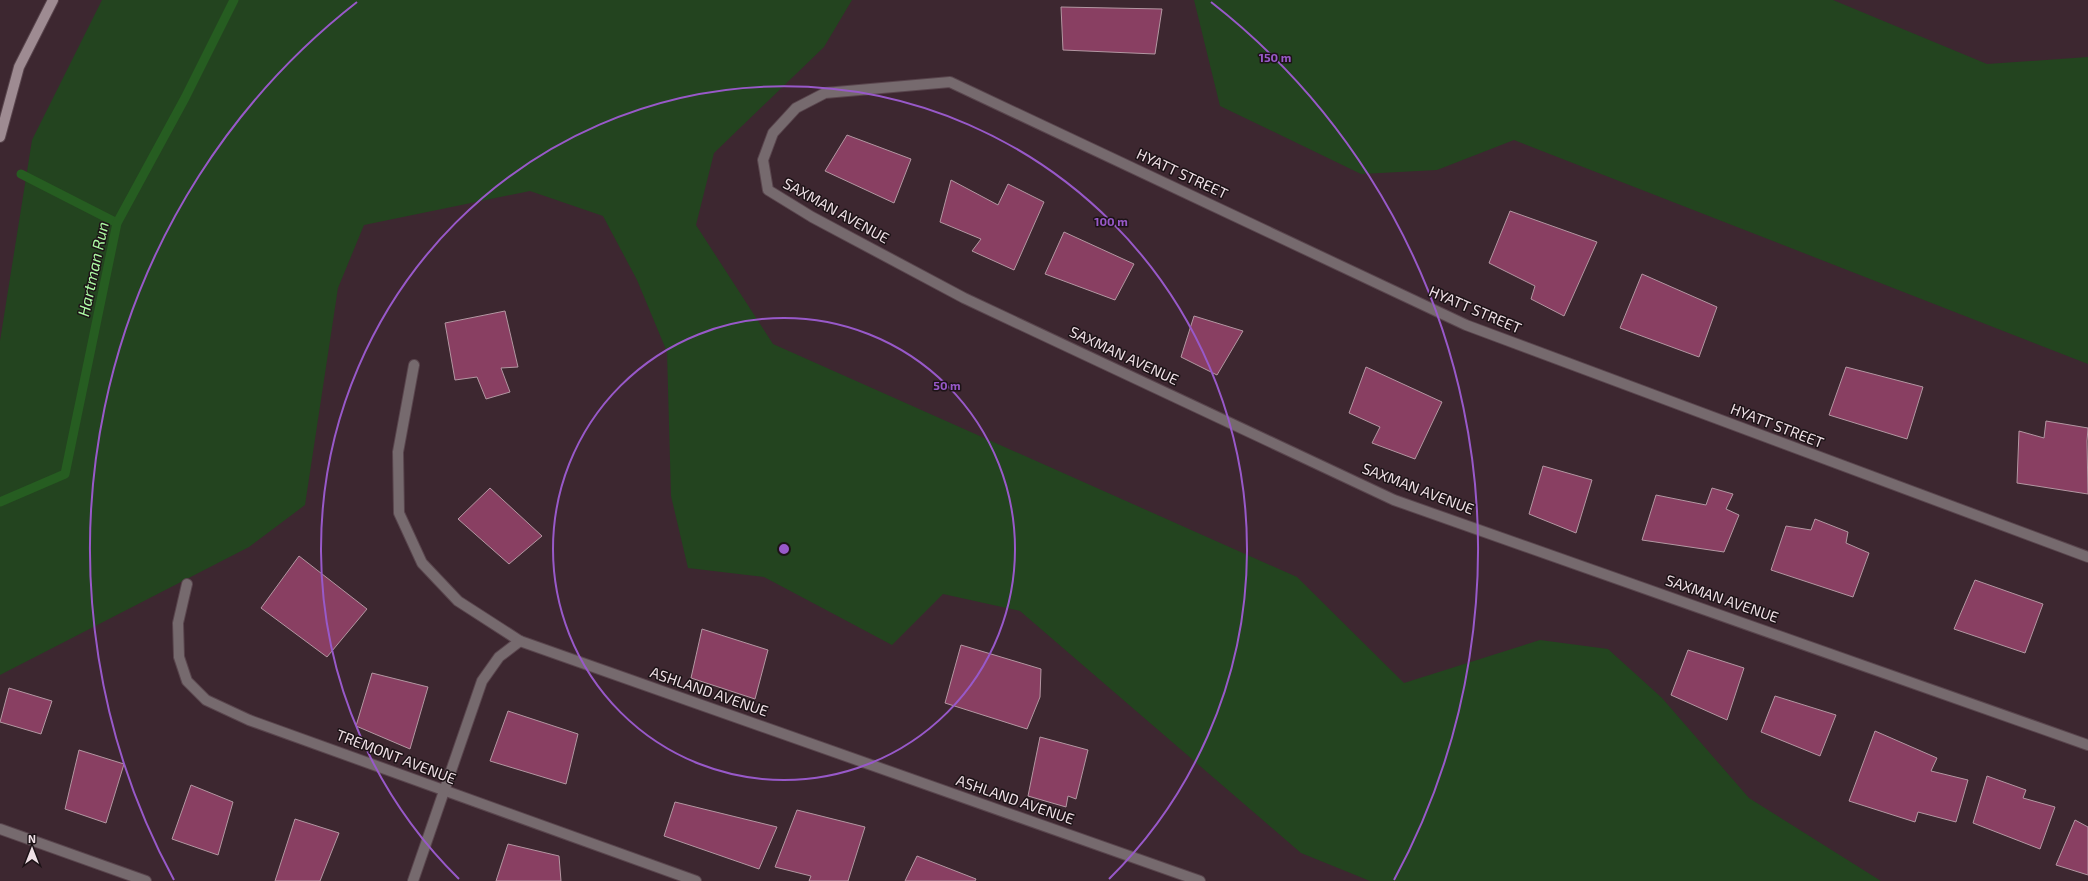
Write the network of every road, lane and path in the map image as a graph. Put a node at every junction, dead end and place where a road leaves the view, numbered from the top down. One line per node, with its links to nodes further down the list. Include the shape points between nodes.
1 (53, 0): 2 (main road, via 19,67)
2 (0, 137)
3 (768, 190): 5 (street, HYATT STREET, via 763,160 773,132 796,108 825,93 950,82 1466,325); 8 (street, SAXMAN AVENUE, via 812,217 964,298 1394,500)
4 (414, 365): 7 (street, ASHLAND AVENUE, via 398,452 399,513 422,563 458,601)
5 (2088, 557)
6 (187, 584): 9 (street, TREMONT AVENUE, via 178,623 179,657 187,682 206,700 249,720)
7 (520, 641): 9 (street, via 500,657 482,682); 14 (street, ASHLAND AVENUE)
8 (2088, 745)
9 (445, 792): 12 (street); 13 (street, TREMONT AVENUE)
10 (0, 829): 11 (street)
11 (146, 881)
12 (413, 881)
13 (696, 881)
14 (1200, 881)

